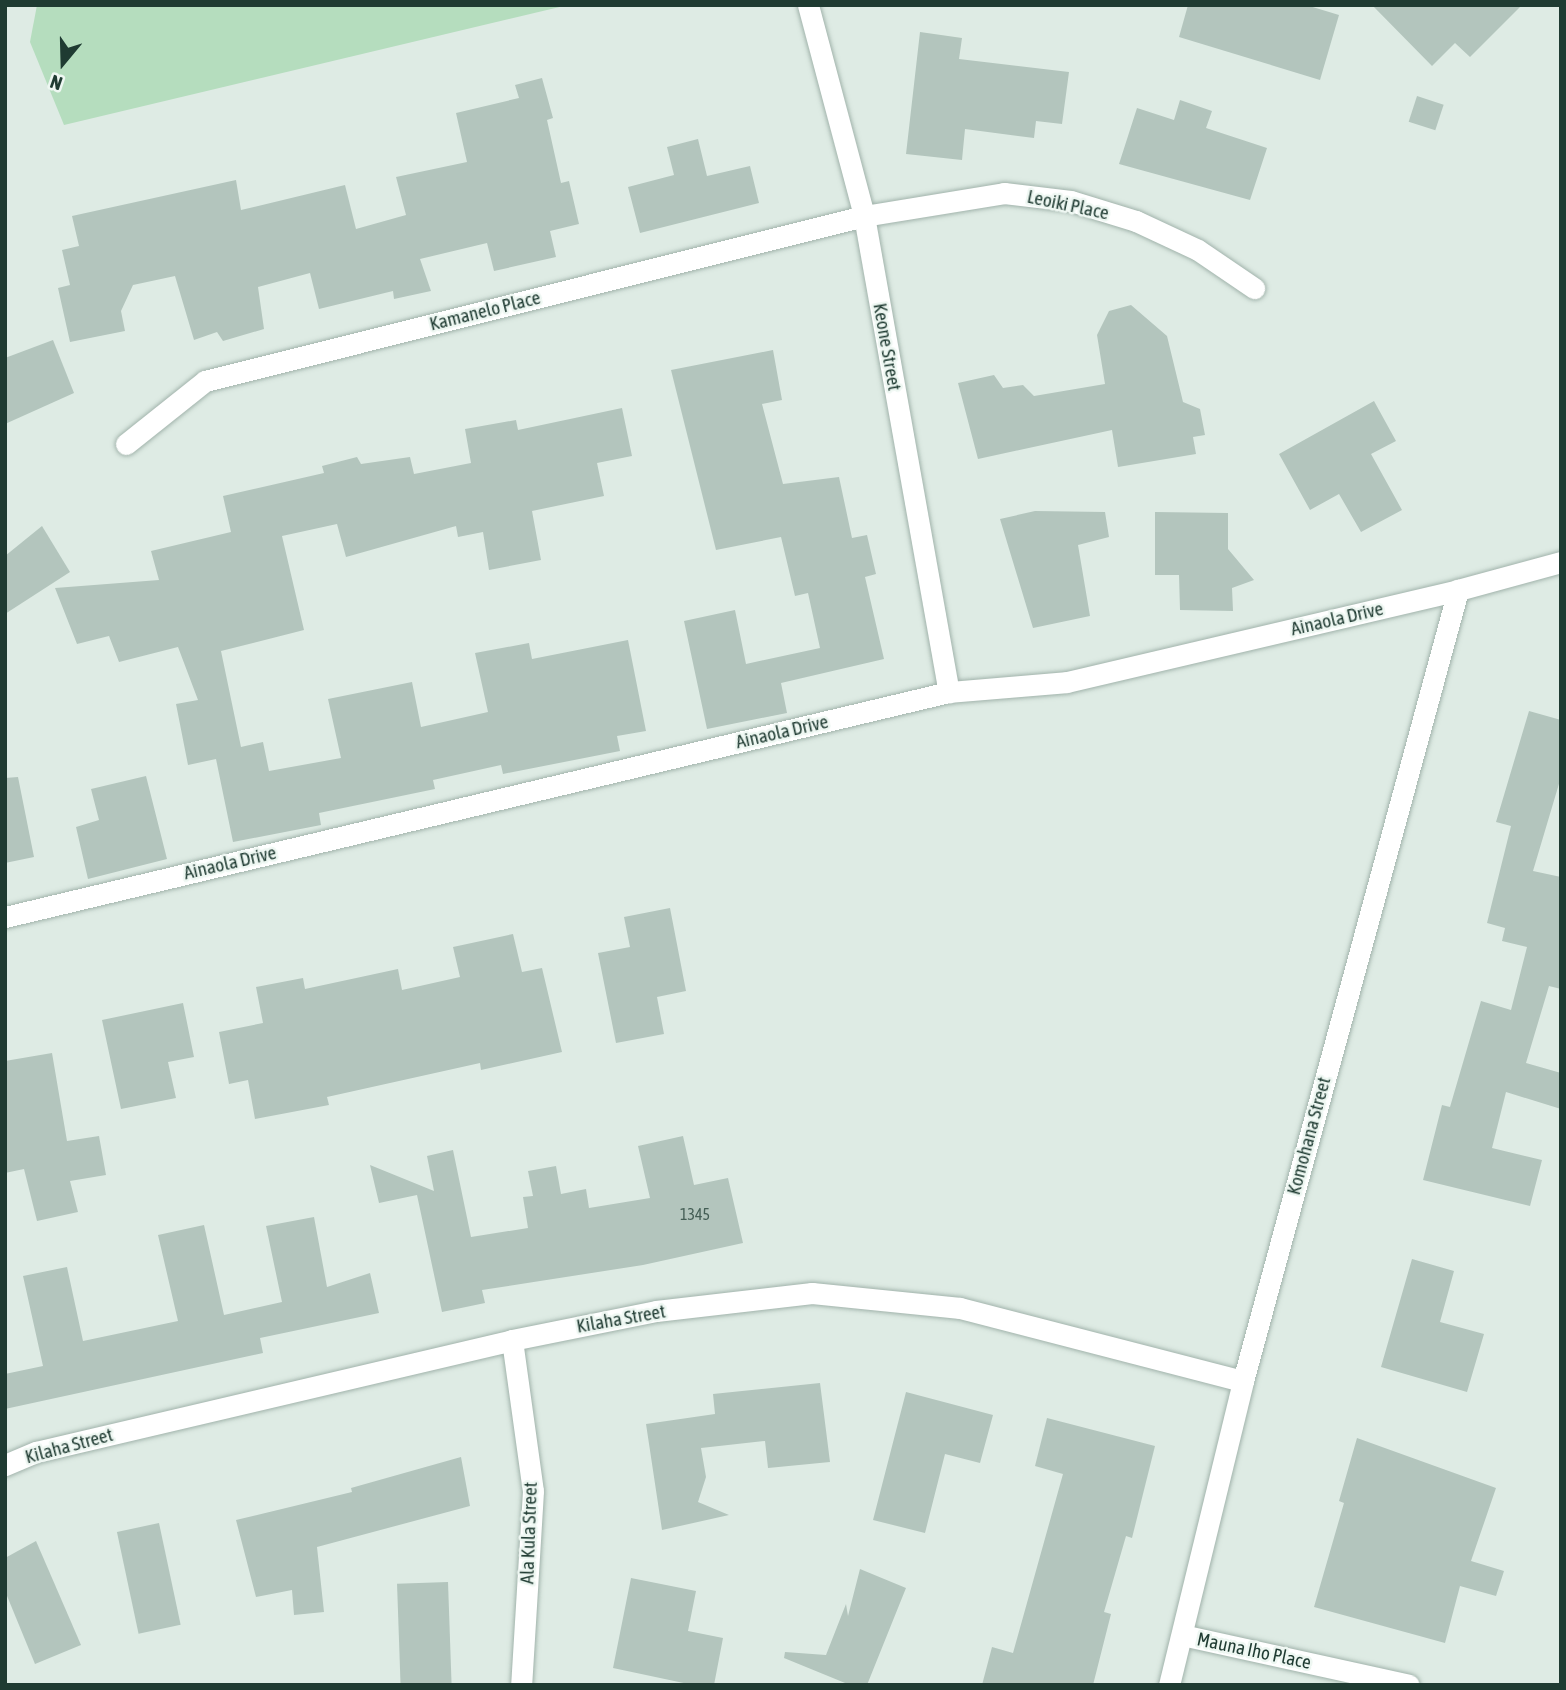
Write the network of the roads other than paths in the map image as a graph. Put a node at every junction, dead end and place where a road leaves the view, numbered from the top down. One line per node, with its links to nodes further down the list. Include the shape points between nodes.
1 (808, 5): 2 (street, Keone Street)
2 (864, 216): 3 (street, Leoiki Place, via 1004,192 1071,201 1136,221 1198,250); 4 (street, Kamanelo Place, via 205,381); 7 (street, Keone Street)
3 (1254, 288)
4 (126, 444)
5 (1561, 562): 6 (street, Ainaola Drive)
6 (1458, 590): 7 (street, Ainaola Drive, via 1067,682); 10 (street, Komohana Street)
7 (949, 692): 8 (street, Ainaola Drive)
8 (5, 917)
9 (512, 1340): 10 (street, Kilaha Street, via 656,1311 812,1293 960,1308); 11 (street, Kilaha Street, via 36,1452); 13 (street, Ala Kula Street, via 533,1491)
10 (1243, 1381): 12 (street, Komohana Street)
11 (5, 1465)
12 (1182, 1635): 14 (street, Komohana Street); 15 (street, Mauna Iho Place)
13 (521, 1685)
14 (1169, 1685)
15 (1409, 1685)

